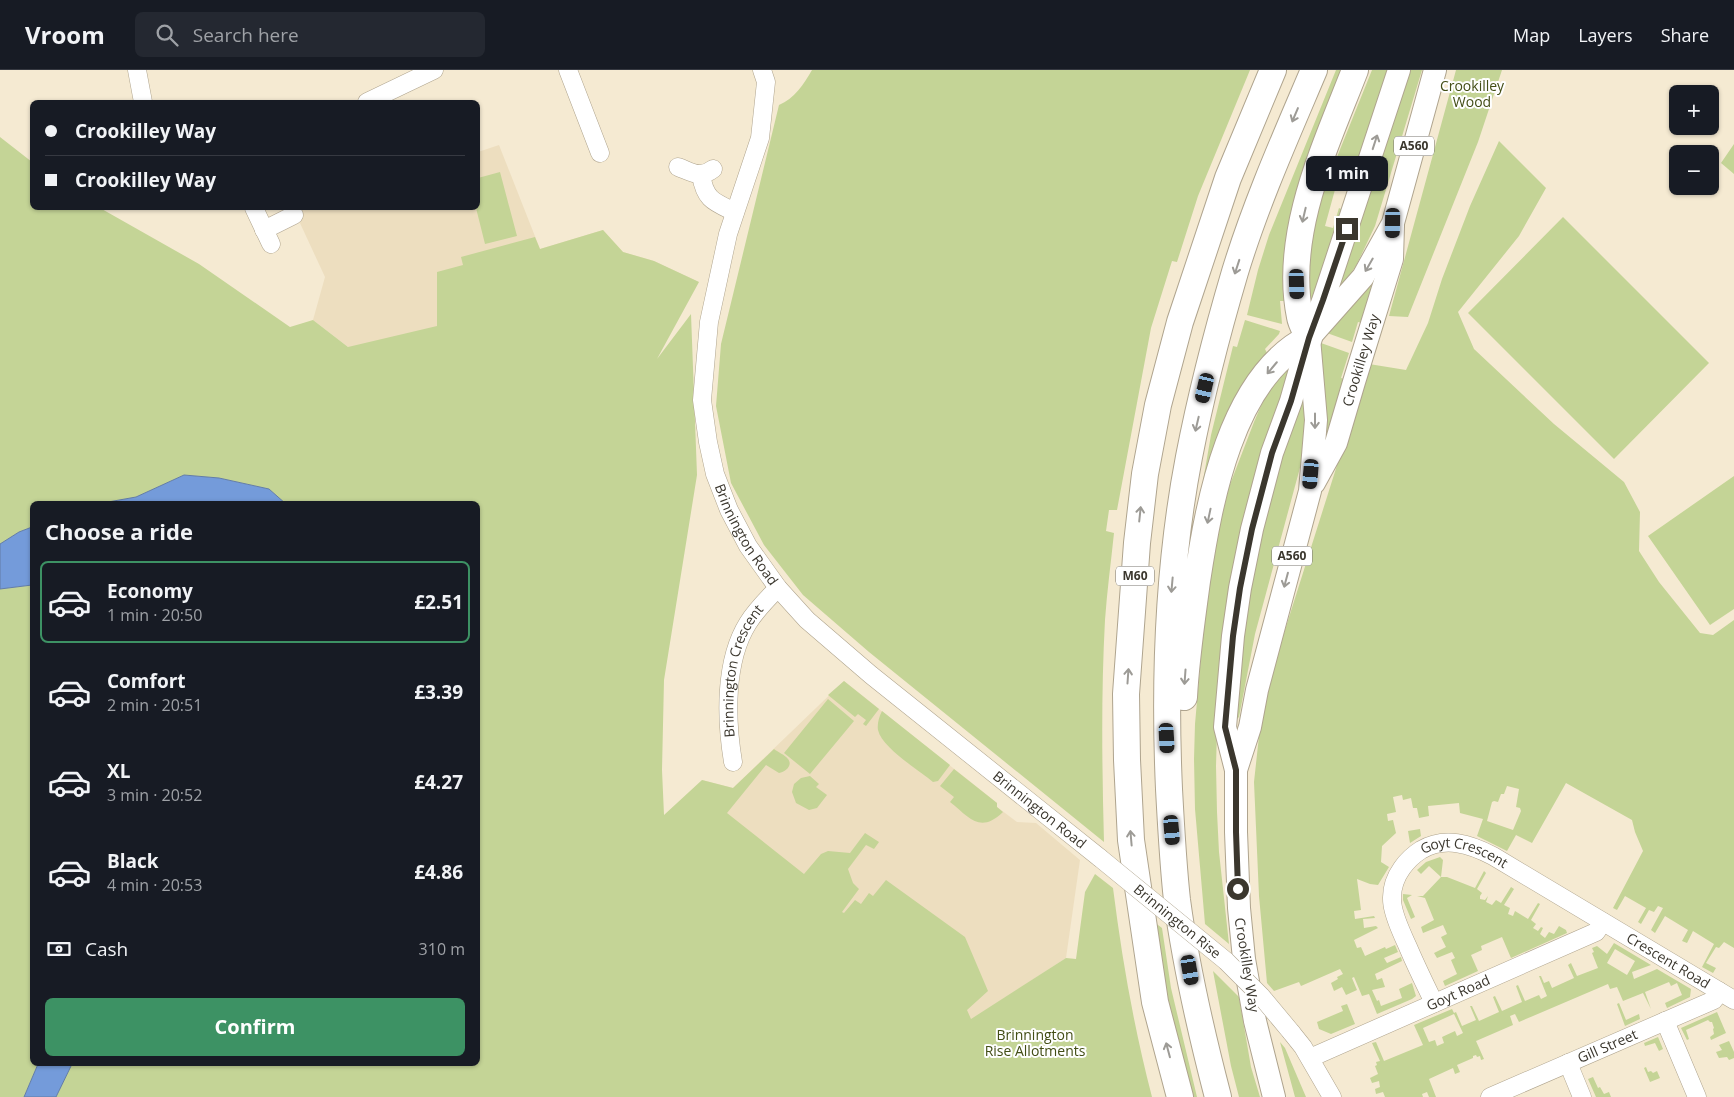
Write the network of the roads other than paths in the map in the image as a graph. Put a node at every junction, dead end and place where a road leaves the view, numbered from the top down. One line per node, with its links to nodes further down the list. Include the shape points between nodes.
1 (137, 70): 10 (street)
2 (434, 70): 11 (street)
3 (568, 70): 12 (street)
4 (762, 70): 15 (street, Brinnington Road, via 766,82 760,138)
5 (1273, 70): 31 (highway, M60, one-way to 5, via 1155,1002 1131,840 1126,694 1137,543 1158,405 1180,322 1228,178)
6 (1314, 70): 23 (highway, M60, one-way to 23, via 1269,177 1236,271 1189,458 1168,635)
7 (1355, 70): 18 (highway, one-way to 18, via 1314,177 1298,246 1297,298 1300,319)
8 (1399, 70): 18 (main road, Crookilley Way / A560, one-way to 8)
9 (1435, 70): 17 (main road, Crookilley Way / A560)
10 (143, 100)
11 (371, 100)
12 (600, 152)
13 (678, 167): 15 (street, via 706,172 703,188 708,196)
14 (255, 210): 16 (street, via 268,237)
15 (735, 212): 20 (street, Brinnington Road, via 709,322 702,400 708,442 728,510 748,546)
16 (294, 215)
17 (1393, 223): 18 (main road, Crookilley Way / A560, one-way to 18, via 1358,283); 19 (main road, Crookilley Way / A560, via 1392,258 1336,443)
18 (1309, 338): 19 (main road, Crookilley Way / A560, one-way to 19, via 1316,420); 22 (main road, Crookilley Way / A560, via 1272,453 1240,588 1225,727); 23 (highway, M60, one-way to 23, via 1283,355 1255,390 1239,417 1221,467 1203,544 1186,660)
19 (1310, 491): 22 (main road, Crookilley Way / A560, one-way to 22, via 1250,727)
20 (778, 588): 21 (street, Brinnington Crescent, via 747,624 734,658 729,719); 24 (street, Brinnington Road, via 807,620 872,675)
21 (733, 762)
22 (1236, 770): 33 (main road, Crookilley Way / A560, via 1239,908 1244,958 1255,1021)
23 (1170, 812): 32 (highway, M60, via 1177,900 1199,1022)
24 (1100, 858): 29 (street, Brinnington Rise, bridge, via 1226,961 1261,996)
25 (1603, 922): 26 (street, Crescent Road); 27 (street, Goyt Road, via 1596,932); 27 (street, Goyt Crescent, via 1477,848 1455,843 1428,846 1410,858 1397,876 1392,902 1399,926)
26 (1727, 996): 28 (street, Gill Street)
27 (1434, 1002): 29 (street, Goyt Road)
28 (1665, 1021): 30 (street, Gill Street); 37 (street)
29 (1310, 1058): 34 (street)
30 (1568, 1063): 35 (street, Gill Street); 36 (street)
31 (1180, 1097)
32 (1218, 1097)
33 (1274, 1097)
34 (1332, 1097)
35 (1490, 1097)
36 (1582, 1097)
37 (1697, 1097)

